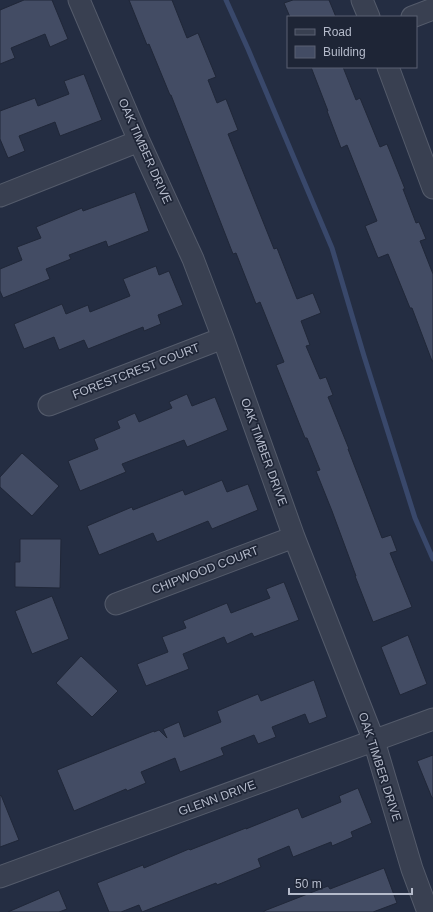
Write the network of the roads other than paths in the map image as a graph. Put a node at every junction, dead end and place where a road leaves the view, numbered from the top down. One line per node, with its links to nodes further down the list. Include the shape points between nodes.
1 (79, 0): 7 (street, OAK TIMBER DRIVE)
2 (362, 0): 4 (street)
3 (433, 9): 5 (street)
4 (369, 16)
5 (415, 16)
6 (388, 68): 8 (street)
7 (139, 141): 9 (street); 10 (street, OAK TIMBER DRIVE, via 193,259)
8 (433, 188)
9 (0, 196)
10 (223, 338): 11 (street, FORESTCREST COURT); 12 (street, OAK TIMBER DRIVE)
11 (49, 405)
12 (294, 537): 13 (street, CHIPWOOD COURT); 15 (street, OAK TIMBER DRIVE)
13 (116, 604)
14 (433, 719): 15 (street, GLENN DRIVE)
15 (374, 741): 16 (street, GLENN DRIVE); 17 (street, OAK TIMBER DRIVE, via 412,869)
16 (0, 877)
17 (428, 912)

